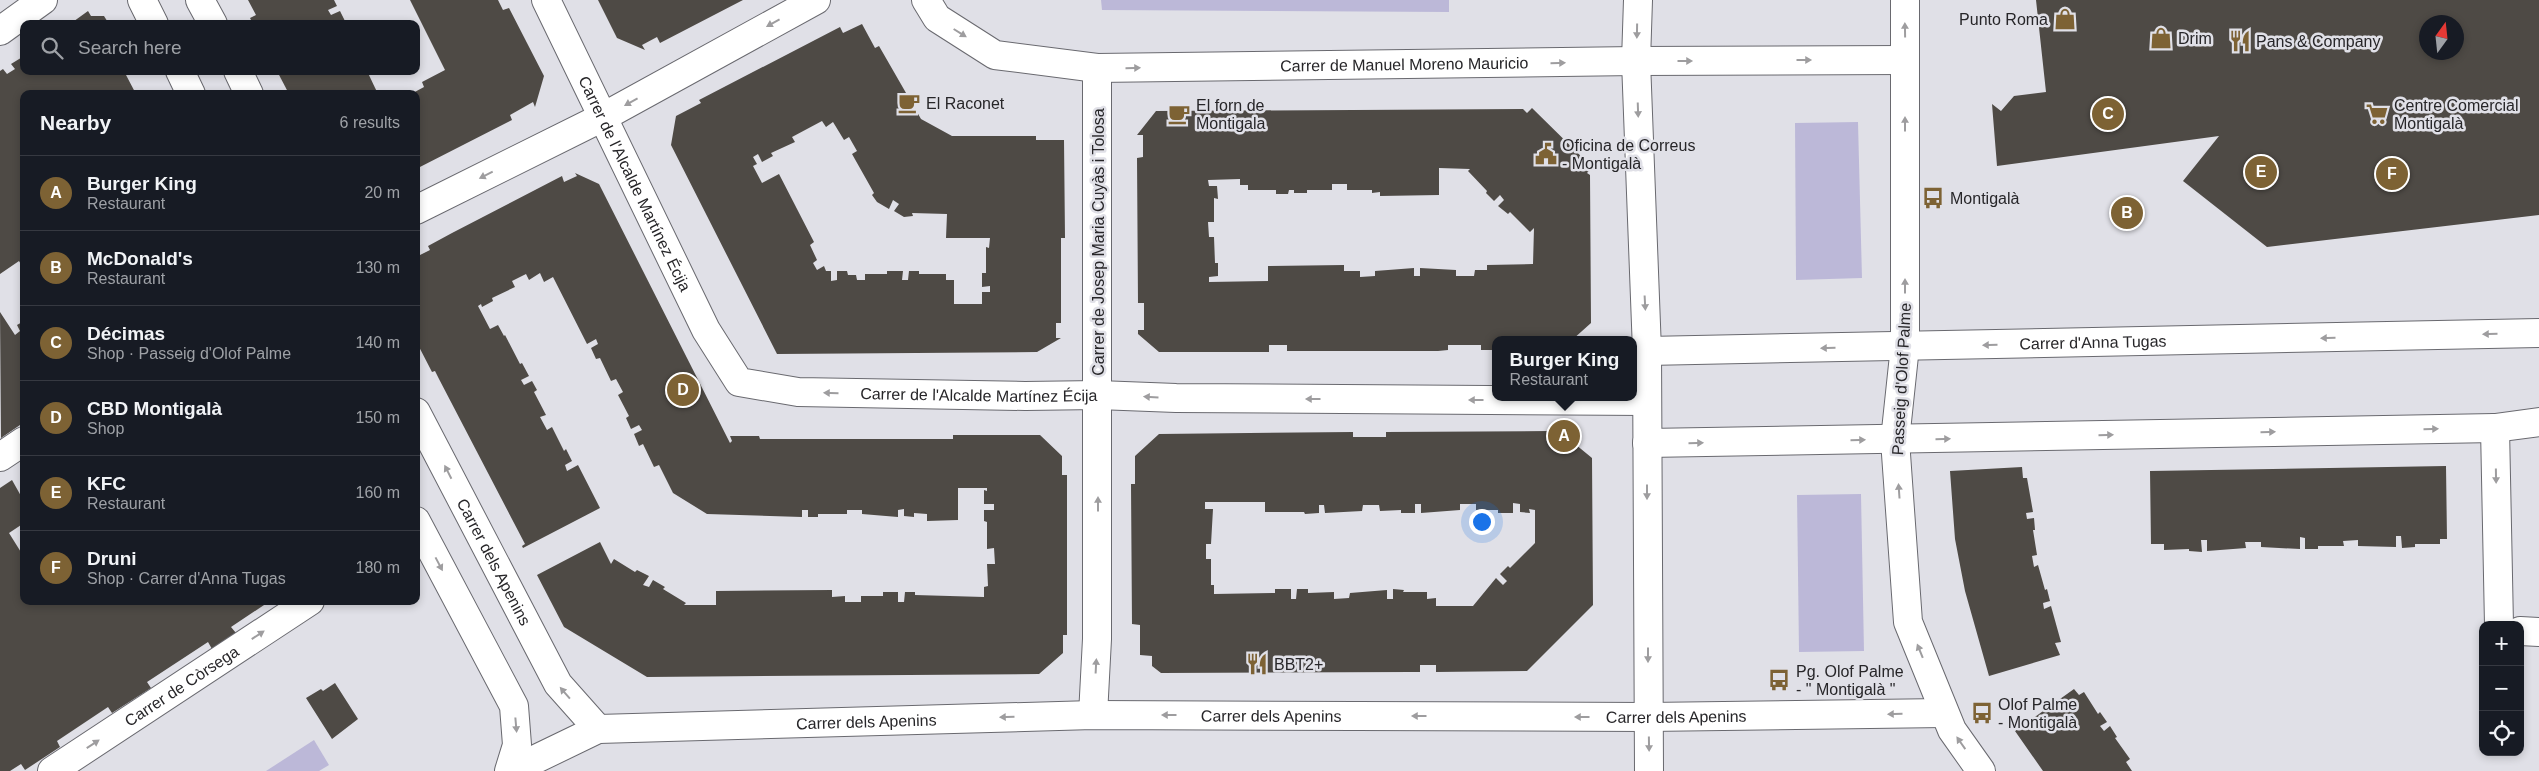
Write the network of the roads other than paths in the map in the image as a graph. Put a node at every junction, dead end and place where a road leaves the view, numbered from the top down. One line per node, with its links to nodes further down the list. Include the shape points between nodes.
1 (43, 0): 11 (street)
2 (142, 0): 9 (street)
3 (200, 0): 10 (street)
4 (546, 0): 19 (street, Carrer de l'Alcalde Martínez Écija)
5 (816, 0): 19 (street, one-way to 19)
6 (926, 0): 14 (street, Carrer de Manuel Moreno Mauricio, one-way to 14, via 937,18 995,55)
7 (1638, 0): 13 (street, one-way to 13)
8 (1905, 0): 12 (street, Passeig d'Olof Palme, one-way to 8)
9 (152, 20)
10 (210, 20)
11 (0, 31)
12 (1905, 60): 13 (street, Carrer de Manuel Moreno Mauricio, one-way to 12); 22 (street, Passeig d'Olof Palme, one-way to 12)
13 (1636, 61): 14 (street, Carrer de Manuel Moreno Mauricio, one-way to 13); 23 (street, one-way to 23)
14 (1097, 68): 24 (street, Carrer de Josep Maria Cuyàs i Tolosa)
15 (182, 75): 17 (street)
16 (240, 75): 18 (street)
17 (190, 90)
18 (247, 90)
19 (603, 117): 20 (street, one-way to 20); 24 (street, Carrer de l'Alcalde Martínez Écija, one-way to 19, via 798,392 739,382 706,330)
20 (420, 208)
21 (2539, 333): 22 (street, Carrer d'Anna Tugas, one-way to 22)
22 (1905, 346): 23 (street, Carrer d'Anna Tugas, one-way to 23); 31 (street, Passeig d'Olof Palme)
23 (1647, 351): 27 (street)
24 (1098, 395): 25 (street, Carrer de l'Alcalde Martínez Écija, one-way to 24); 41 (street, Carrer de Josep Maria Cuyàs i Tolosa, one-way to 24, via 1097,639)
25 (1492, 399)
26 (1637, 400): 27 (street, Carrer de l'Alcalde Martínez Écija, one-way to 26)
27 (1647, 400): 33 (street)
28 (420, 420): 43 (street, Carrer dels Apenins, one-way to 28, via 558,684)
29 (2539, 422): 30 (street)
30 (2495, 428): 31 (street, one-way to 30); 37 (street, one-way to 37)
31 (1895, 440): 33 (street, one-way to 31); 40 (street, Passeig d'Olof Palme, one-way to 31, via 1908,622)
32 (20, 444): 34 (street)
33 (1647, 444): 42 (street, one-way to 42)
34 (0, 457)
35 (420, 531): 45 (street, Carrer dels Apenins, one-way to 45, via 514,706 517,745)
36 (304, 605): 44 (street, Carrer de Còrsega, one-way to 36)
37 (2498, 621)
38 (2524, 632): 39 (street)
39 (2539, 632)
40 (1944, 713): 42 (street, Carrer dels Apenins, one-way to 42); 47 (street, Passeig d'Olof Palme, one-way to 40)
41 (1093, 715): 42 (street, Carrer dels Apenins, one-way to 41); 43 (street, Carrer dels Apenins, one-way to 43)
42 (1648, 717): 46 (street, one-way to 46)
43 (598, 729): 45 (street, Carrer dels Apenins)
44 (52, 771)
45 (510, 771)
46 (1649, 771)
47 (1981, 771)

